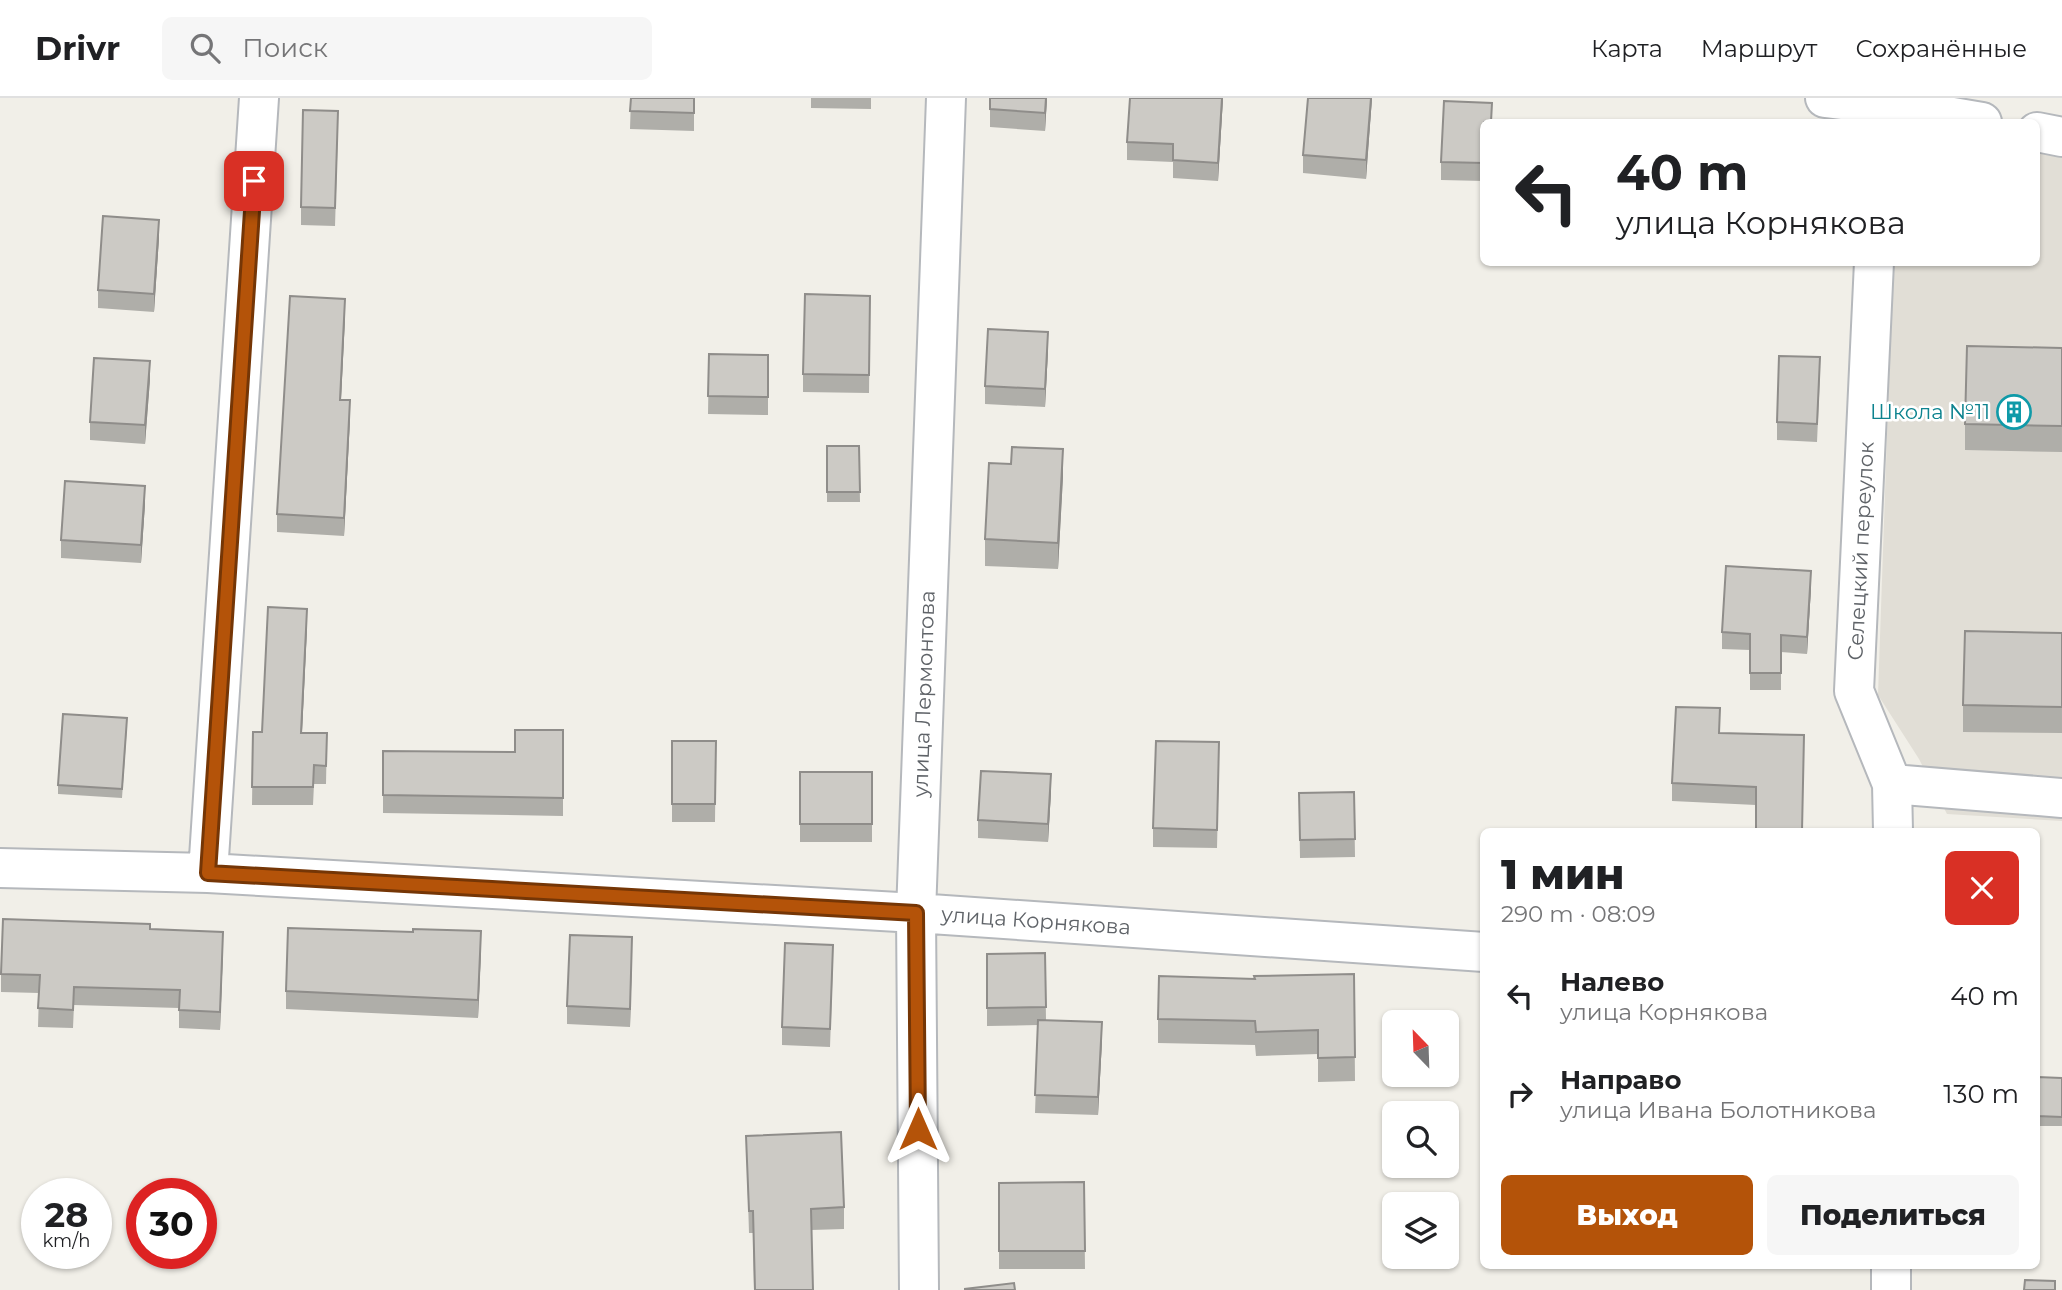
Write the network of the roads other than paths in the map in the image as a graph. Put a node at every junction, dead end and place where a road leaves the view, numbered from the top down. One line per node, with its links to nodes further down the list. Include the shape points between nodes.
1 (259, 98): 13 (street)
2 (946, 98): 14 (street, улица Лермонтова)
3 (1825, 98): 4 (street)
4 (1882, 114): 5 (street)
5 (1944, 119)
6 (2040, 133): 7 (street)
7 (2062, 137)
8 (1874, 266): 9 (street, Селецкий переулок, via 1854,691)
9 (1892, 784): 10 (street); 11 (street, Селецкий переулок)
10 (2062, 798)
11 (1893, 828)
12 (0, 868): 13 (street, улица Корнякова)
13 (208, 873): 14 (street, улица Корнякова)
14 (916, 913): 15 (street, улица Корнякова); 17 (street, улица Лермонтова)
15 (1480, 952)
16 (1891, 1269): 18 (street)
17 (919, 1290)
18 (1891, 1290)

